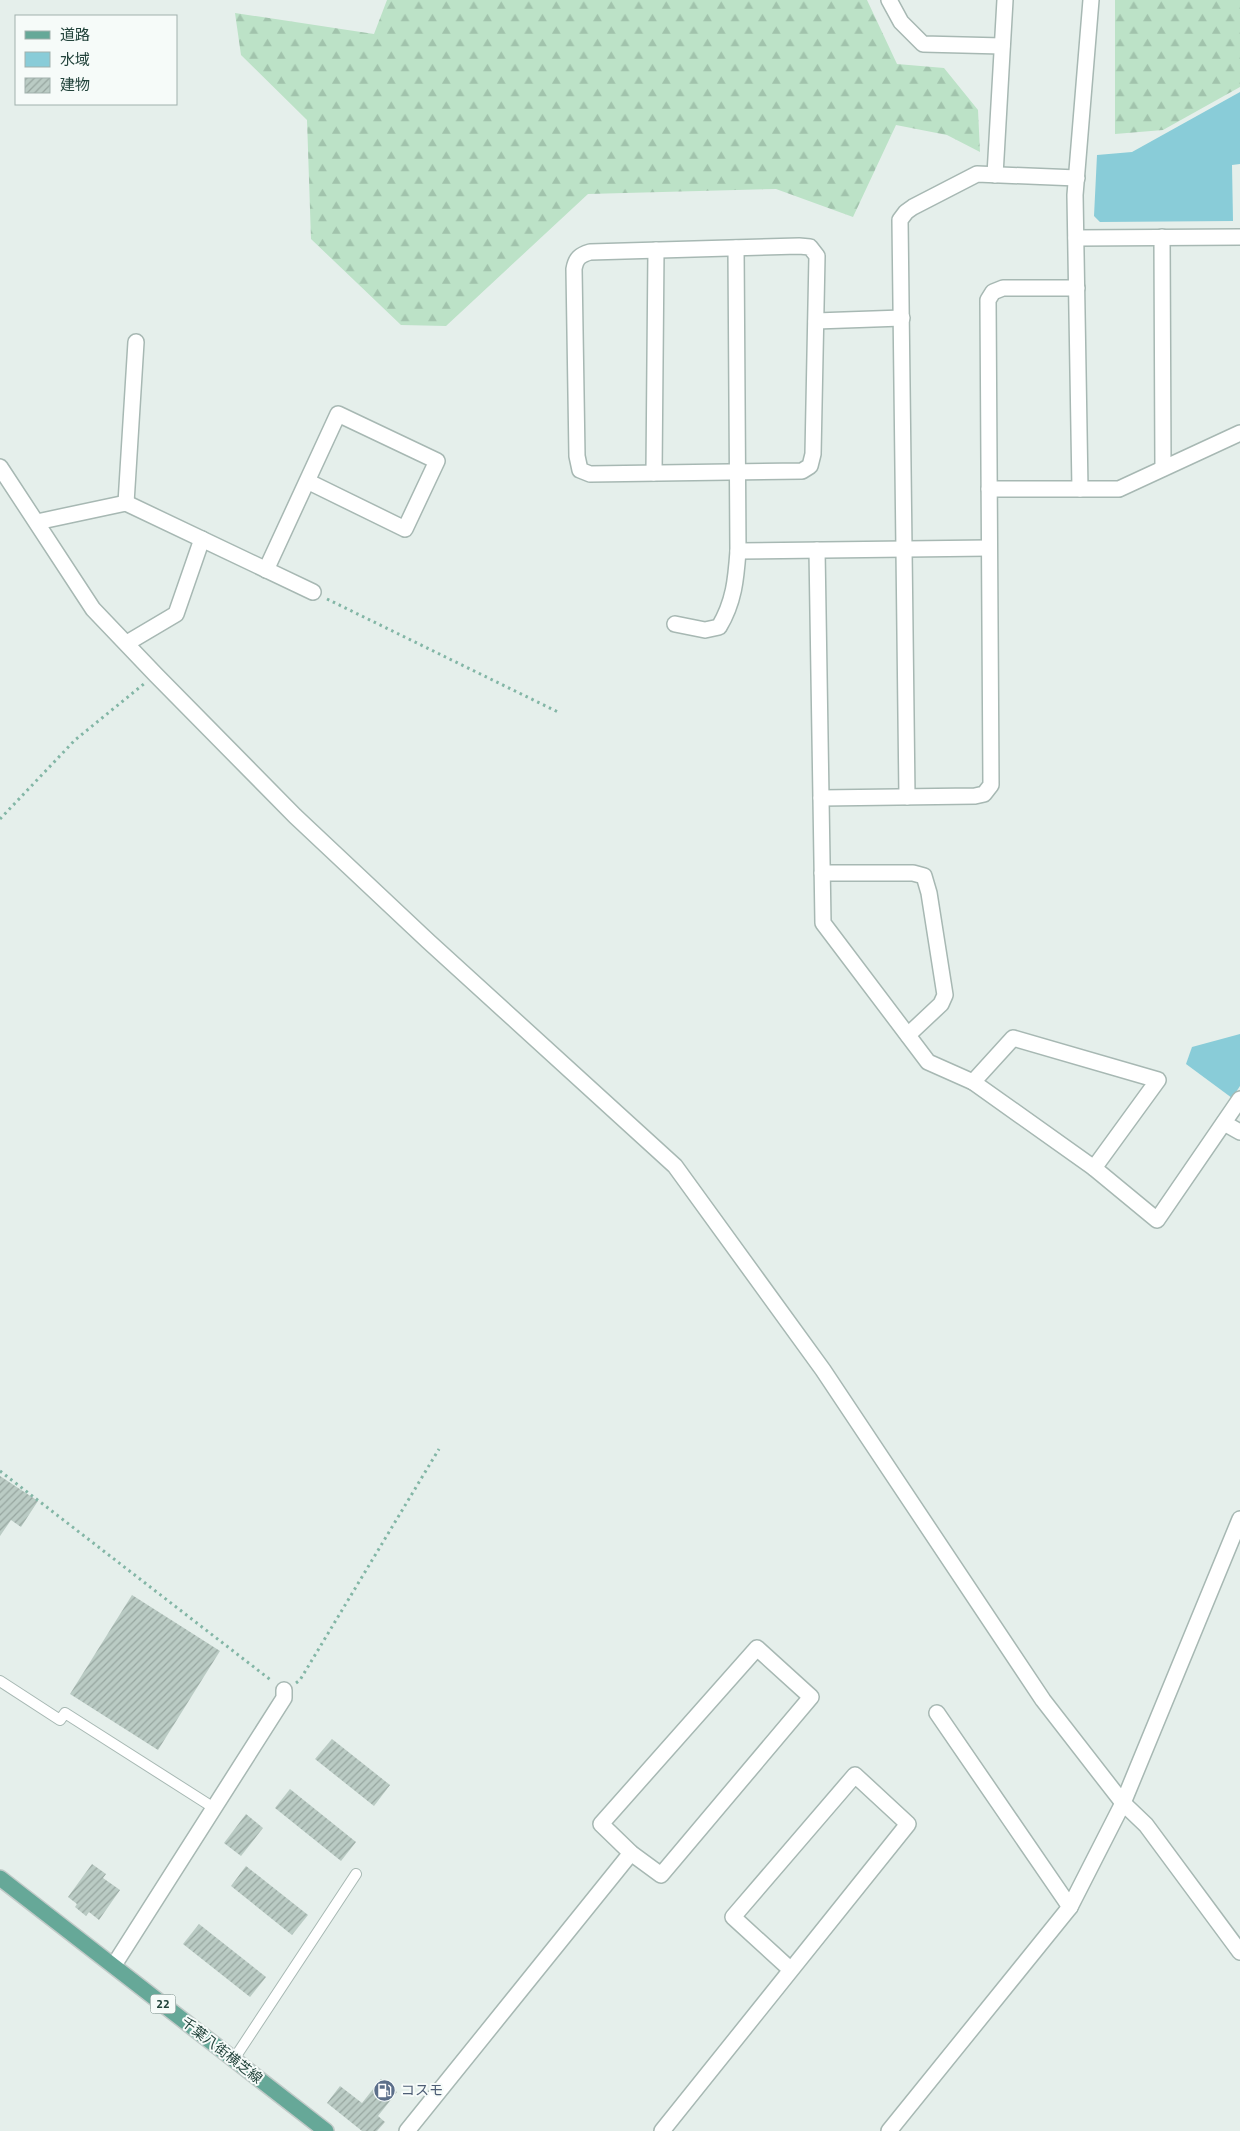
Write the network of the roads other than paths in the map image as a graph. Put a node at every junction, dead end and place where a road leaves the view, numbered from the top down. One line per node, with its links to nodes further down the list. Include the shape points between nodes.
1 (889, 0): 4 (street, via 901,22 923,44)
2 (1005, 0): 4 (street)
3 (1090, 0): 6 (street)
4 (1002, 46): 5 (street)
5 (994, 174): 6 (street); 13 (street, via 977,174 906,212 900,220)
6 (1077, 178): 9 (street)
7 (1162, 237): 8 (street); 9 (street); 18 (street)
8 (1240, 237)
9 (1076, 238): 12 (street)
10 (736, 248): 11 (street); 14 (street, via 810,247 817,256); 19 (street)
11 (656, 250): 20 (street); 20 (street, via 581,254 574,269 577,456 580,470 590,474)
12 (1076, 288): 22 (street, via 1003,288 993,292 988,300); 23 (street)
13 (902, 318): 14 (street); 28 (street)
14 (816, 321): 19 (street, via 813,454 810,466 802,471)
15 (136, 342): 24 (street)
16 (1240, 433): 18 (street)
17 (0, 467): 25 (street)
18 (1163, 468): 23 (street, via 1119,489)
19 (737, 472): 20 (street); 30 (street)
20 (654, 474)
21 (307, 482): 21 (street, via 338,414 437,461 404,528); 31 (street)
22 (989, 489): 23 (street); 27 (street)
23 (1080, 489)
24 (126, 503): 25 (street); 26 (street)
25 (37, 522): 34 (street, via 93,609)
26 (202, 539): 31 (street); 34 (street, via 176,614)
27 (989, 548): 28 (street); 35 (street, via 991,786 984,794 974,796)
28 (904, 549): 29 (street); 35 (street)
29 (816, 550): 30 (street); 36 (street)
30 (738, 551): 33 (street, via 735,591 720,627 705,630)
31 (266, 570): 32 (street)
32 (313, 592)
33 (675, 624)
34 (127, 644): 48 (street, via 330,849 675,1166 823,1370 1043,1700)
35 (907, 797): 36 (street)
36 (821, 798): 37 (street)
37 (822, 873): 38 (street, via 823,923); 38 (street, via 913,873 924,876 945,995)
38 (908, 1035): 39 (street, via 928,1062)
39 (973, 1082): 43 (street); 43 (street, via 1014,1038 1158,1080)
40 (1240, 1099): 41 (street)
41 (1224, 1123): 42 (street); 43 (street, via 1157,1220)
42 (1240, 1132)
43 (1094, 1168)
44 (1240, 1520): 48 (street)
45 (0, 1681): 49 (lane, via 60,1720 65,1712)
46 (284, 1690): 49 (street, via 284,1698)
47 (937, 1713): 53 (street)
48 (1123, 1803): 53 (street); 54 (street, via 1146,1825)
49 (214, 1808): 55 (street)
50 (631, 1852): 50 (street, via 661,1875 811,1697 756,1648 601,1824); 59 (street)
51 (356, 1874): 57 (lane)
52 (0, 1878): 55 (main road, 千葉八街横芝線 / 22)
53 (1070, 1907): 61 (street)
54 (1240, 1952)
55 (114, 1966): 57 (main road, 千葉八街横芝線 / 22)
56 (791, 1970): 56 (street, via 908,1824 855,1775 732,1917); 60 (street)
57 (234, 2059): 58 (main road, 千葉八街横芝線 / 22)
58 (326, 2131)
59 (408, 2131)
60 (662, 2131)
61 (889, 2131)

